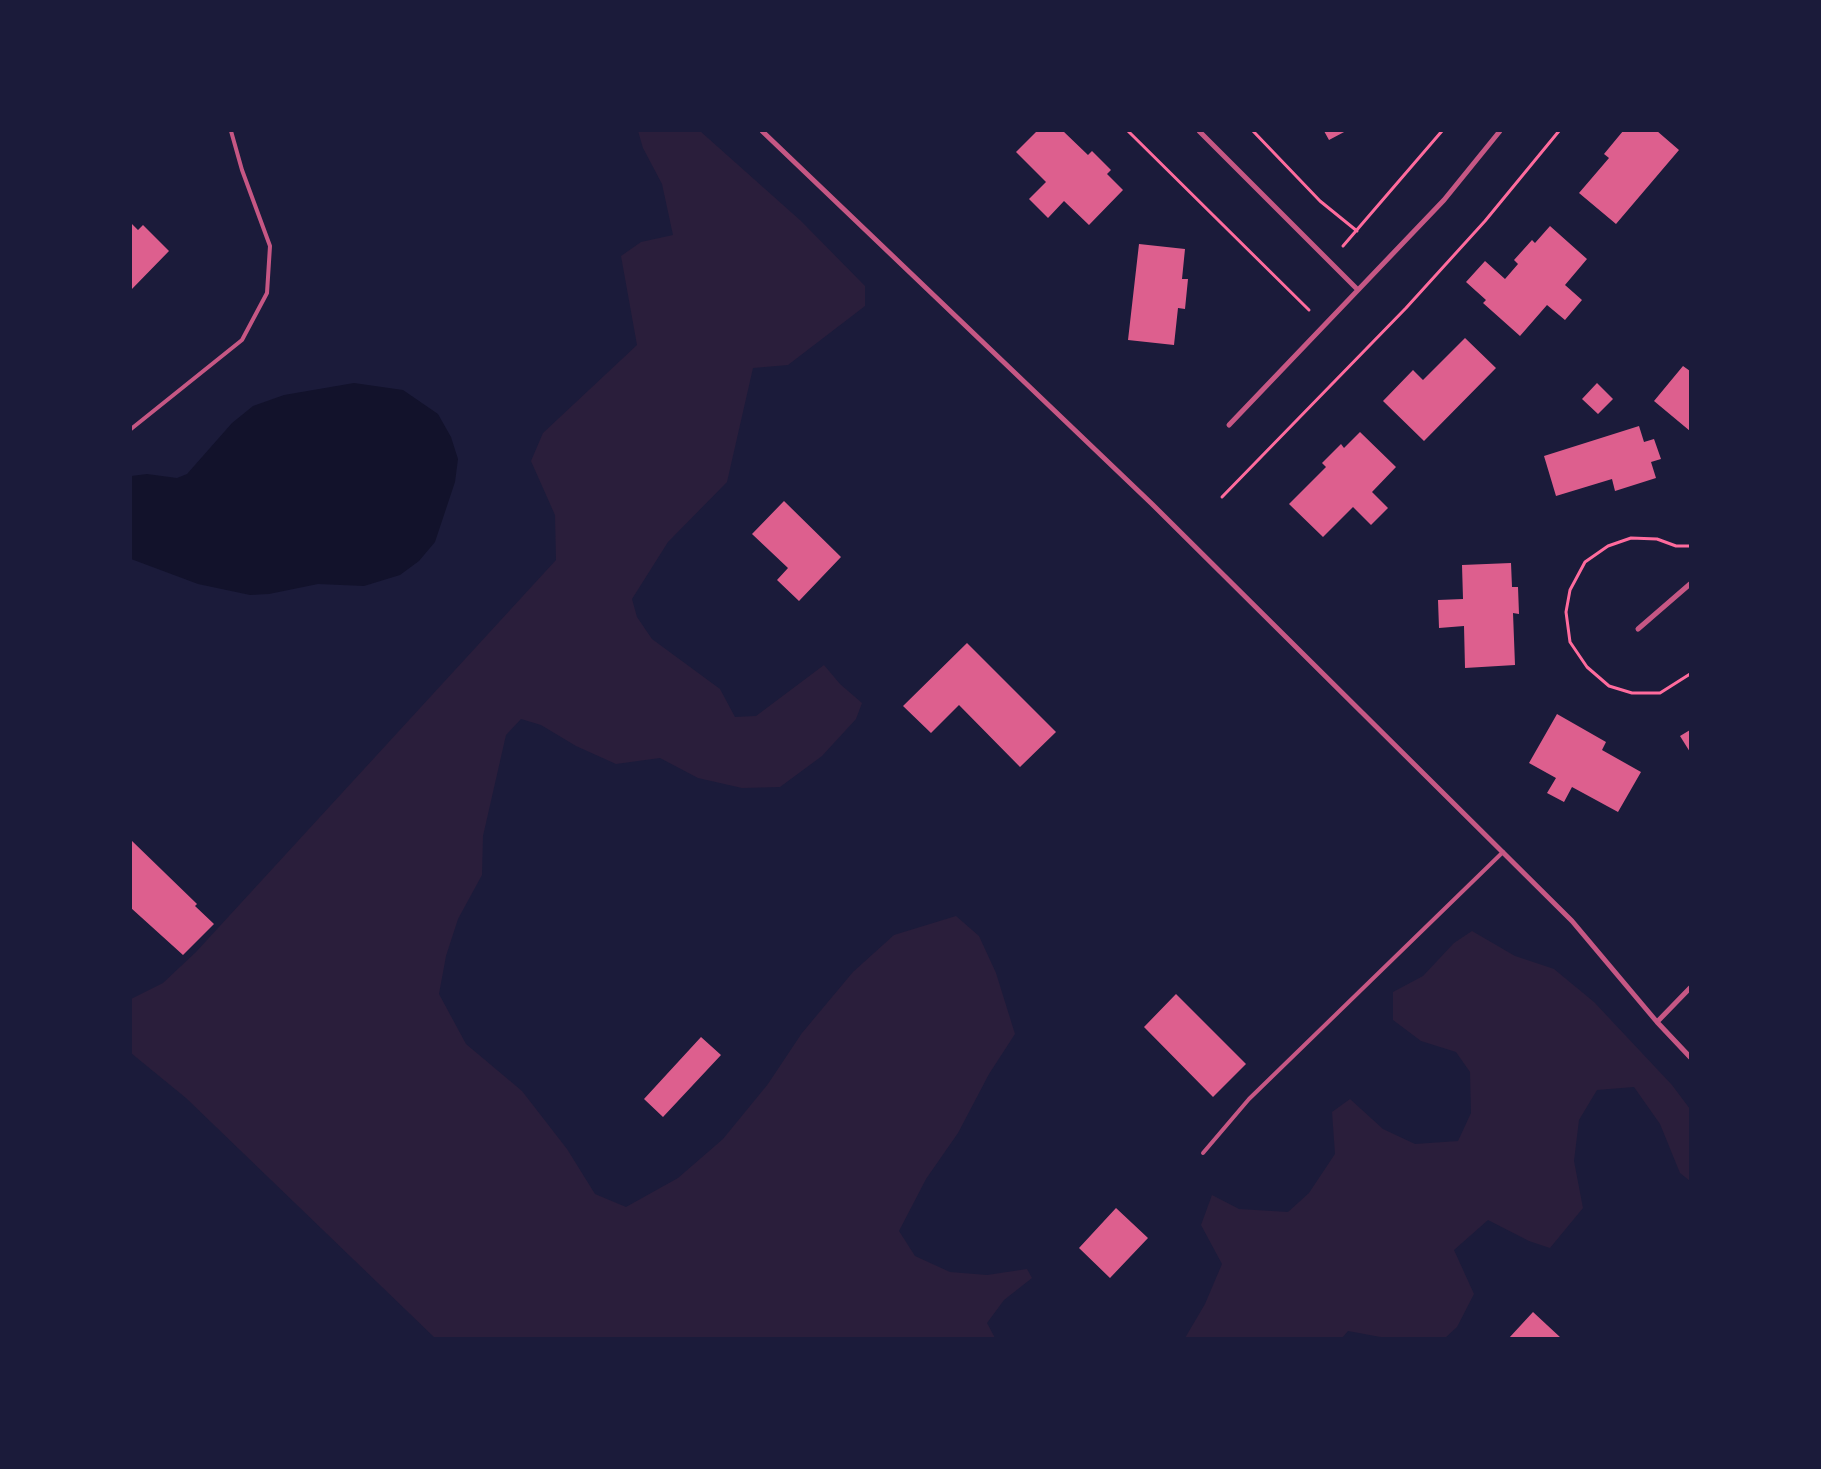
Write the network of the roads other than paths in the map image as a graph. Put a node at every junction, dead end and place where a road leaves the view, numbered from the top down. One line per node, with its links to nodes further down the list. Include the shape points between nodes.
1 (231, 131): 7 (lane, via 270,246 267,293 242,340)
2 (762, 131): 10 (street, via 1159,511)
3 (1199, 131): 5 (street)
4 (1500, 131): 5 (street, via 1444,200)
5 (1357, 289): 6 (street)
6 (1229, 425)
7 (131, 429)
8 (1690, 584): 9 (street)
9 (1638, 629)
10 (1503, 852): 12 (street, via 1572,921); 14 (lane, via 1249,1099)
11 (1690, 988): 12 (street)
12 (1657, 1022): 13 (street)
13 (1690, 1057)
14 (1203, 1153)

